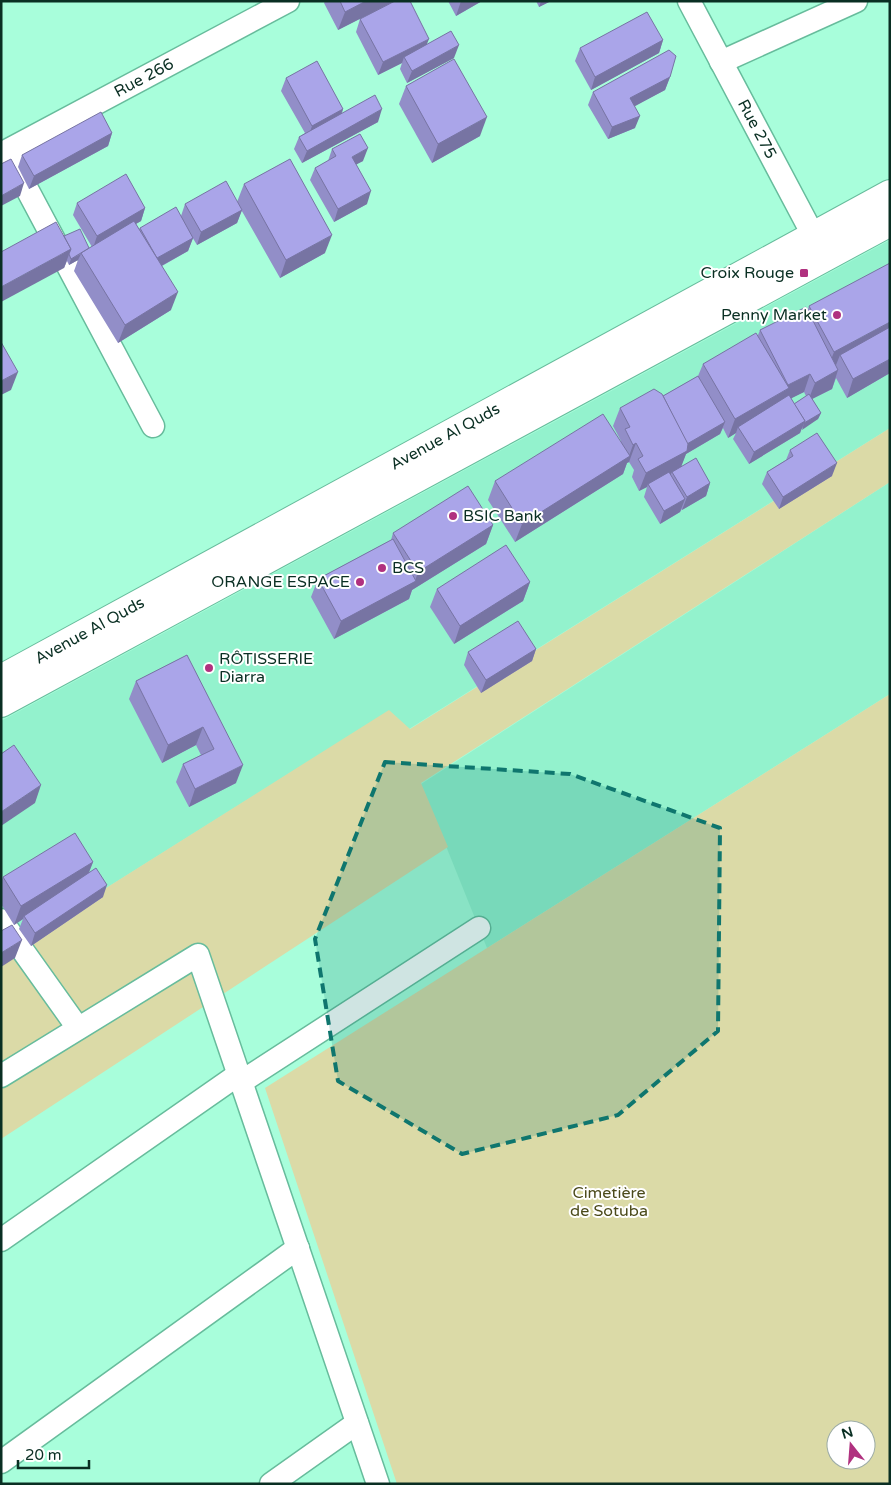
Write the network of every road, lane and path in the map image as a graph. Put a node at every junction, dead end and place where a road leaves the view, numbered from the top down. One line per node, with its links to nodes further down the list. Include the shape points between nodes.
1 (288, 1): 5 (street, Rue 266)
2 (689, 1): 4 (street, Rue 275)
3 (856, 1): 4 (street)
4 (721, 62): 8 (street, Rue 275)
5 (3, 149): 9 (street)
6 (890, 194): 8 (main road, Avenue Al Quds)
7 (890, 222): 8 (main road, Avenue Al Quds)
8 (820, 246): 10 (main road, Avenue Al Quds); 11 (main road, Avenue Al Quds)
9 (153, 426)
10 (1, 679)
11 (1, 703)
12 (1, 920): 14 (street)
13 (479, 928): 16 (street)
14 (78, 1028): 15 (street); 16 (street, via 198,955)
15 (1, 1076)
16 (240, 1078): 17 (street); 18 (street)
17 (1, 1240)
18 (298, 1248): 19 (street); 20 (street)
19 (357, 1423): 21 (street); 22 (street)
20 (1, 1462)
21 (271, 1484)
22 (378, 1484)

